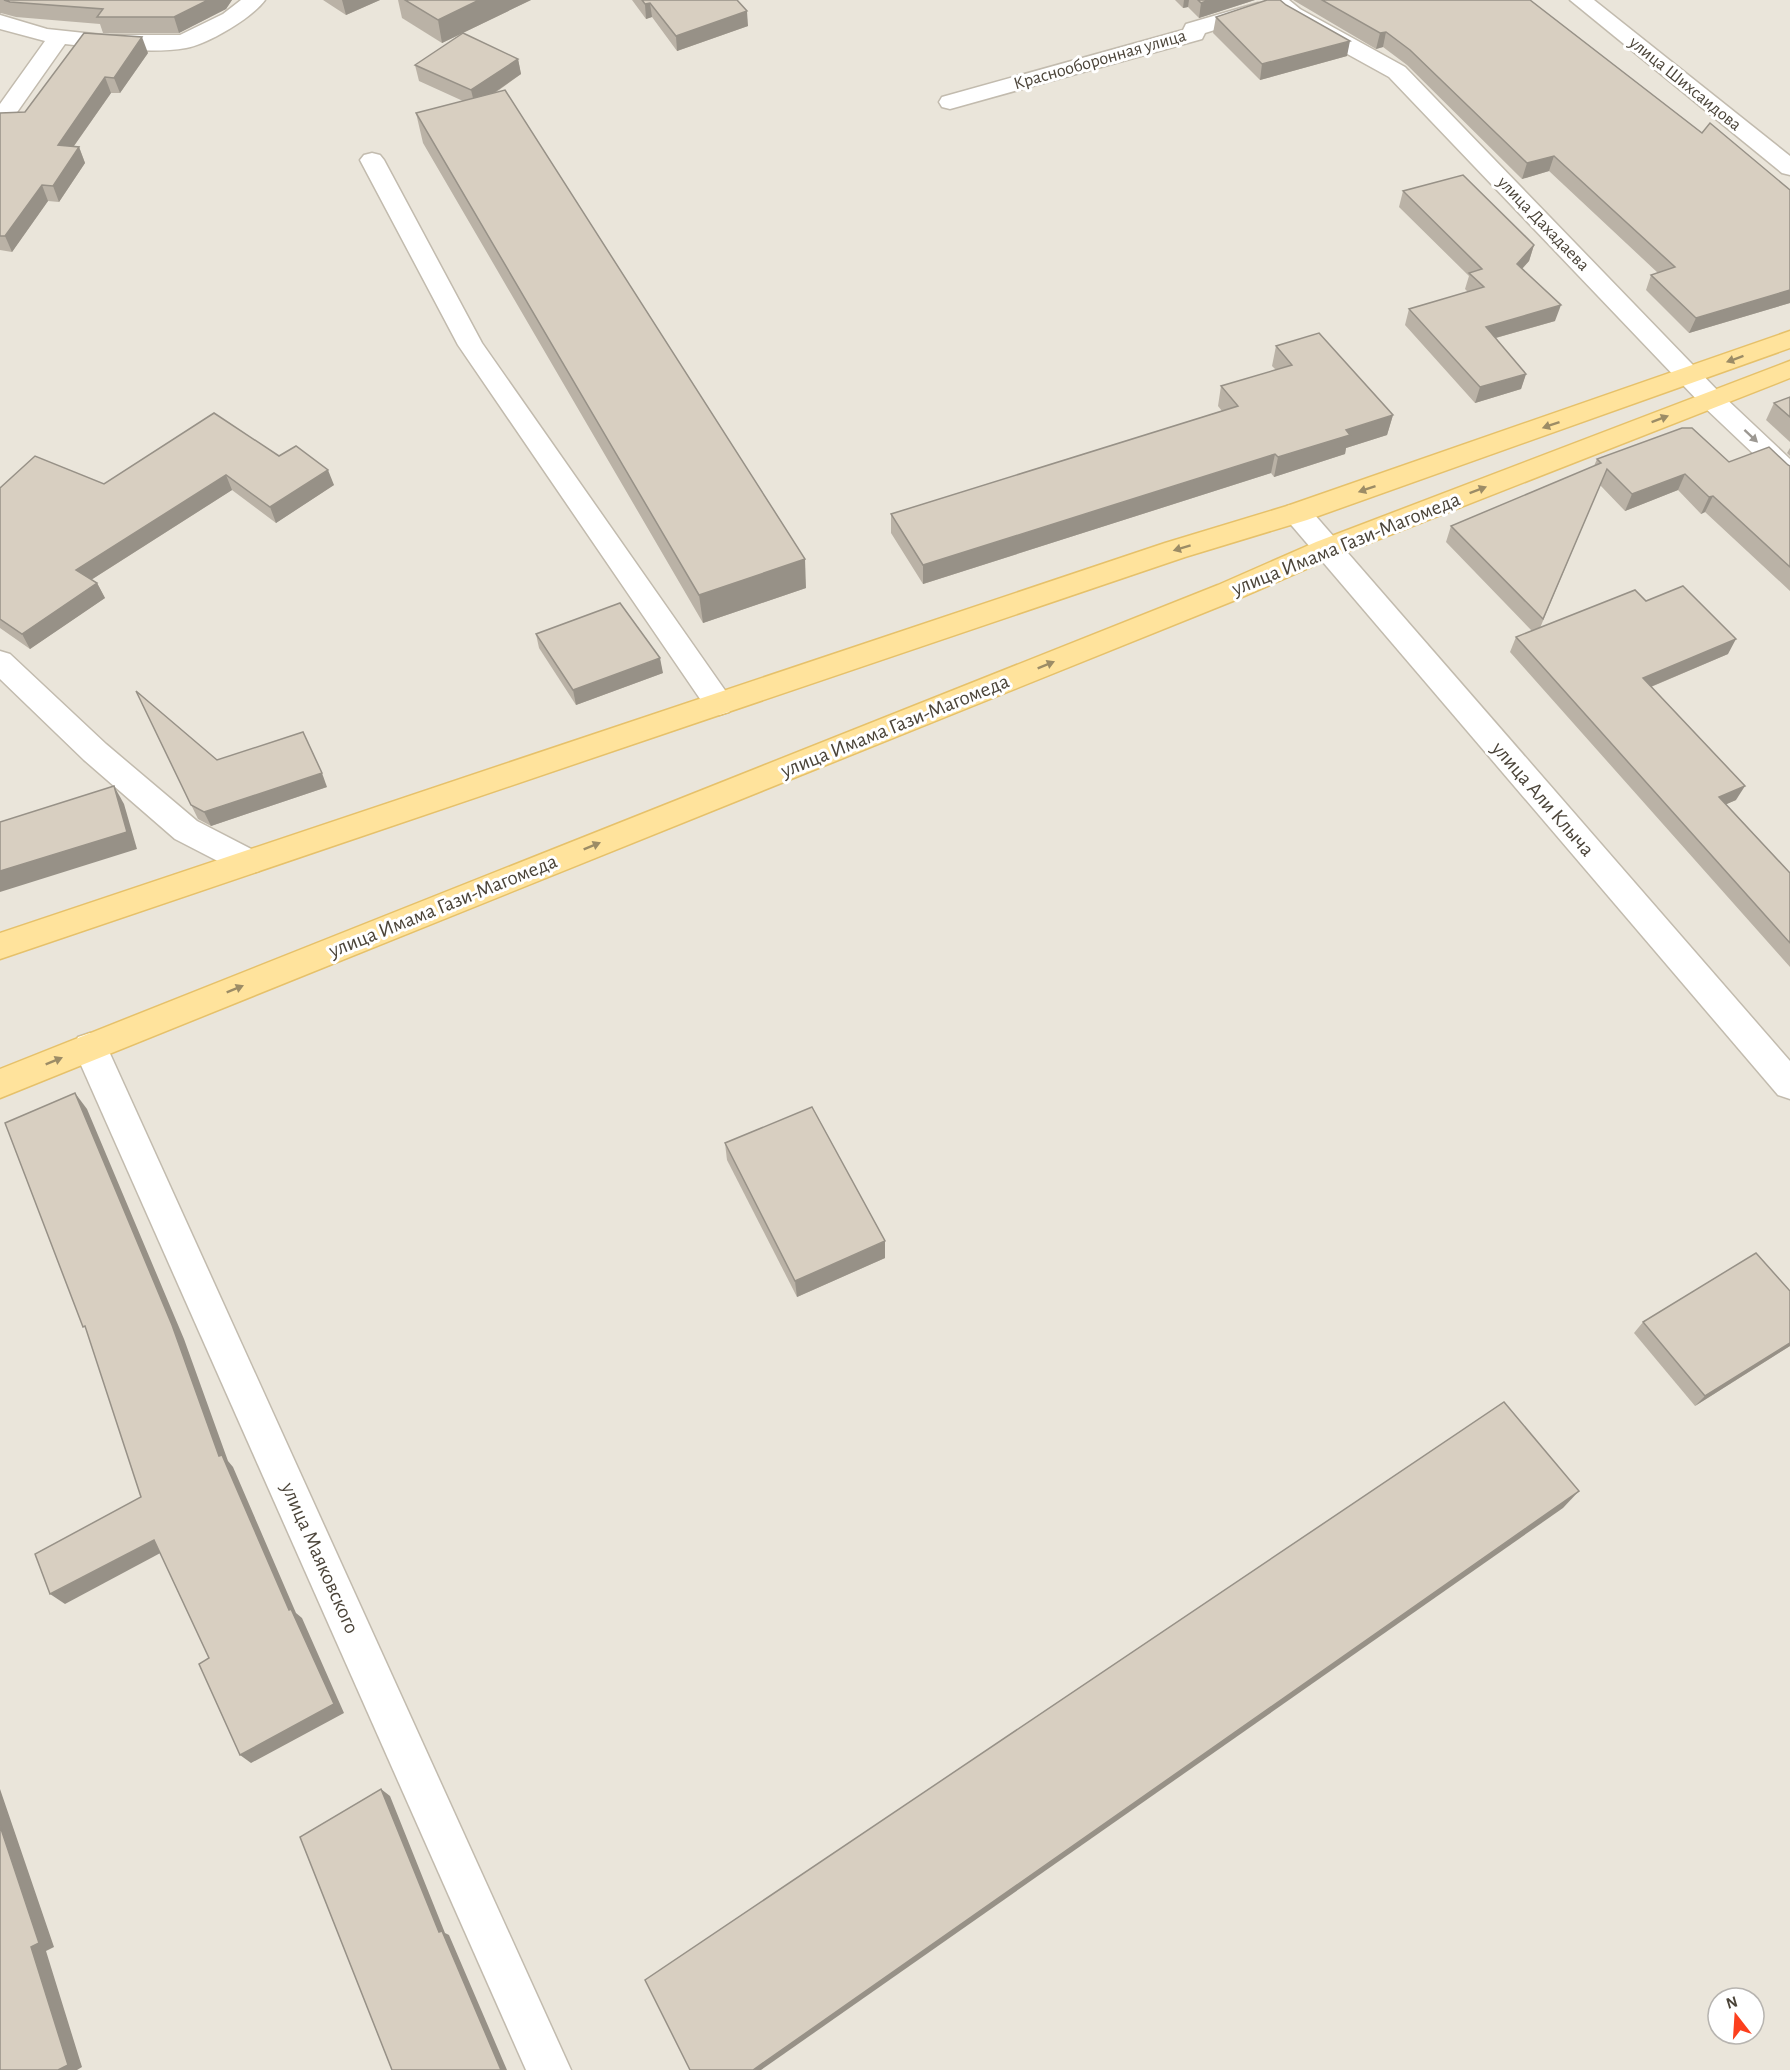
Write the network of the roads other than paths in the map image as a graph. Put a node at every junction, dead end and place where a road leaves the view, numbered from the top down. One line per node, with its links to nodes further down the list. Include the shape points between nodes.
1 (254, 0): 5 (street, via 231,20 184,42 103,42)
2 (1581, 0): 9 (street, улица Шихсаидова)
3 (1278, 1): 6 (street, Краснооборонная улица, via 1194,29 1194,34); 12 (street, улица Дахадаева, via 1292,14 1397,72)
4 (0, 22): 5 (street)
5 (59, 37): 7 (street)
6 (950, 102)
7 (0, 120)
8 (372, 160): 18 (street, via 471,345)
9 (1790, 168)
10 (1790, 339): 12 (main road, one-way to 12)
11 (1790, 369): 13 (main road, улица Имама Гази-Магомеда)
12 (1689, 376): 13 (street, улица Дахадаева); 15 (main road, one-way to 15)
13 (1711, 399): 14 (street, улица Дахадаева, one-way to 14); 16 (main road, улица Имама Гази-Магомеда, one-way to 13)
14 (1790, 474)
15 (1297, 513): 16 (street, улица Али Клыча); 18 (main road, one-way to 18, via 1175,550)
16 (1326, 549): 21 (main road, улица Имама Гази-Магомеда, one-way to 16, via 1228,592); 23 (street, улица Али Клыча)
17 (0, 662): 19 (street, via 95,752 186,830)
18 (719, 704): 19 (main road)
19 (248, 862): 20 (main road)
20 (0, 946)
21 (90, 1047): 22 (main road, улица Имама Гази-Магомеда, one-way to 21); 24 (street, улица Маяковского)
22 (0, 1084)
23 (1790, 1084)
24 (549, 2070)

